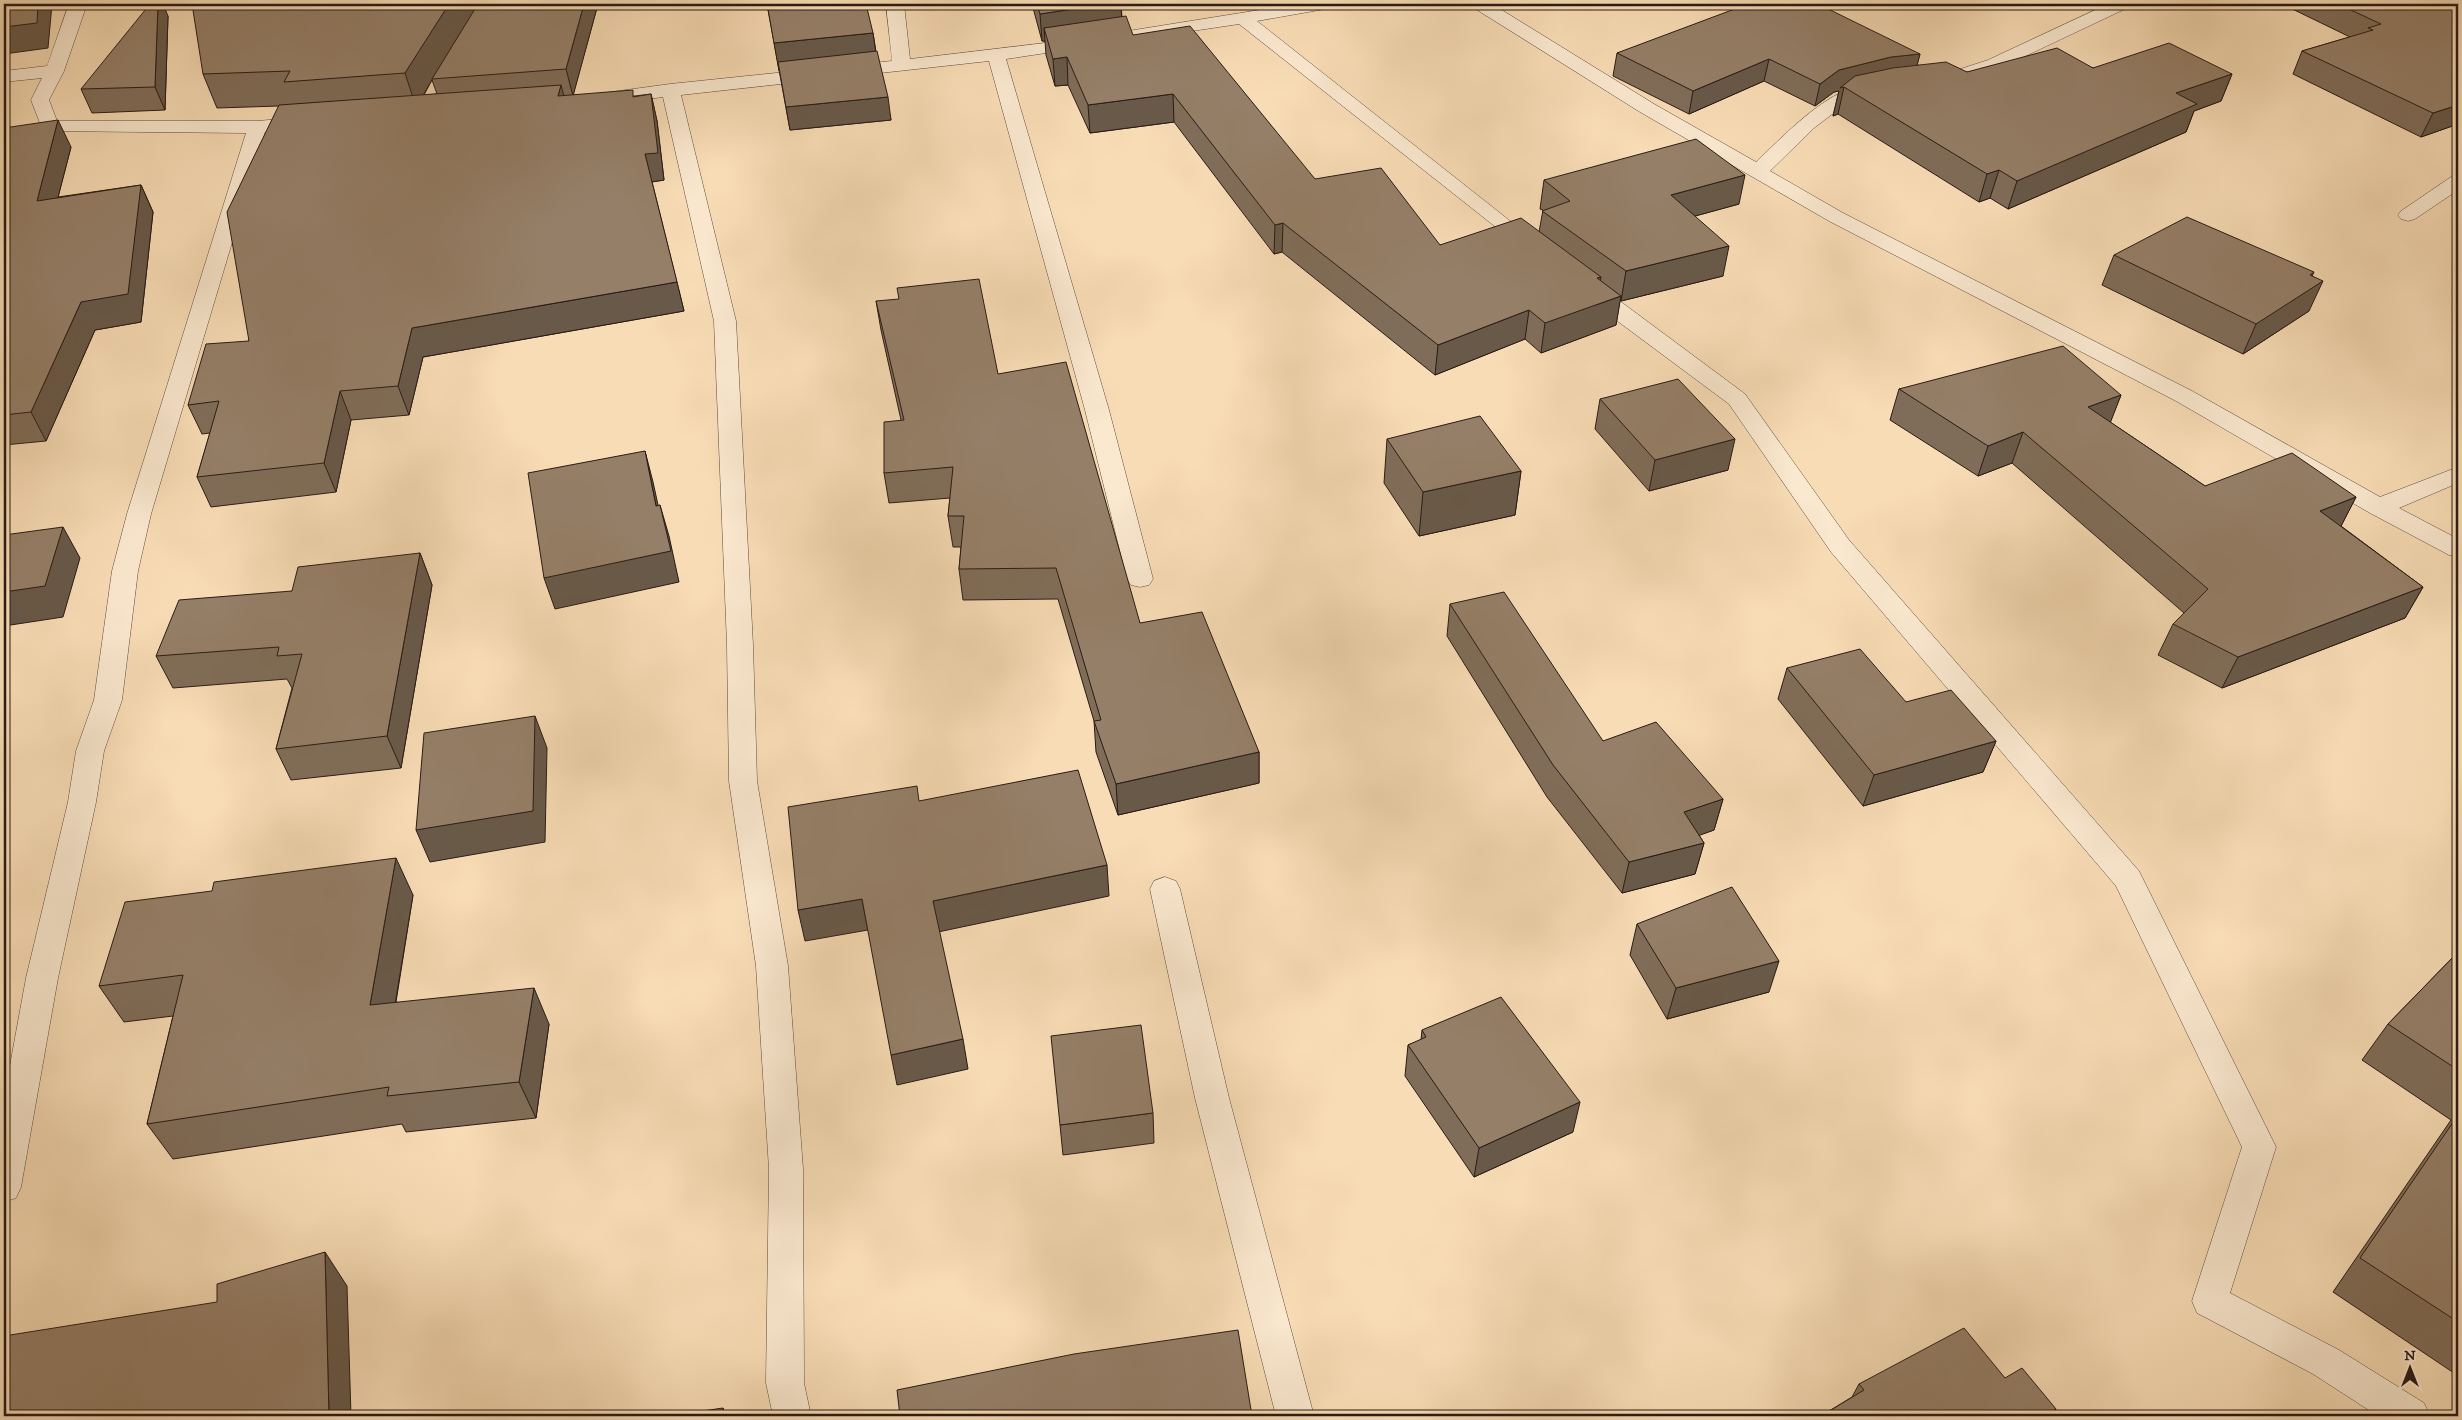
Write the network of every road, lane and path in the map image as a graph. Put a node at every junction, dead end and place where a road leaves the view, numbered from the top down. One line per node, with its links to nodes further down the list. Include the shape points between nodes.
1 (78, 4): 9 (street)
2 (896, 4): 8 (street)
3 (1325, 4): 6 (street)
4 (1480, 4): 17 (street, via 1647,108)
5 (2122, 4): 11 (street, via 1994,64)
6 (1243, 18): 7 (street); 28 (street, via 1560,268 1737,399 1840,546 2128,879 2259,1147 2210,1301 2326,1362)
7 (996, 55): 8 (street); 23 (street, via 1097,410)
8 (902, 65): 13 (street)
9 (55, 71): 10 (street); 16 (street, via 40,100 50,126)
10 (4, 76)
11 (1935, 82)
12 (1886, 87): 17 (street, via 1841,98 1807,124)
13 (670, 90): 14 (street); 26 (street, via 724,321 740,645 742,781 772,966 786,1169 785,1383)
14 (580, 103)
15 (326, 122): 16 (street)
16 (257, 127): 25 (street, via 139,514 125,571 108,700 90,751 82,802 42,978)
17 (1758, 171): 21 (street, via 1836,217 2184,396)
18 (2458, 181): 19 (street)
19 (2408, 215)
20 (2458, 474): 21 (street)
21 (2379, 508): 22 (street)
22 (2458, 549)
23 (1140, 579)
24 (1165, 889): 27 (street, via 1212,1098)
25 (4, 1187)
26 (792, 1416)
27 (1295, 1416)
28 (2410, 1416)

